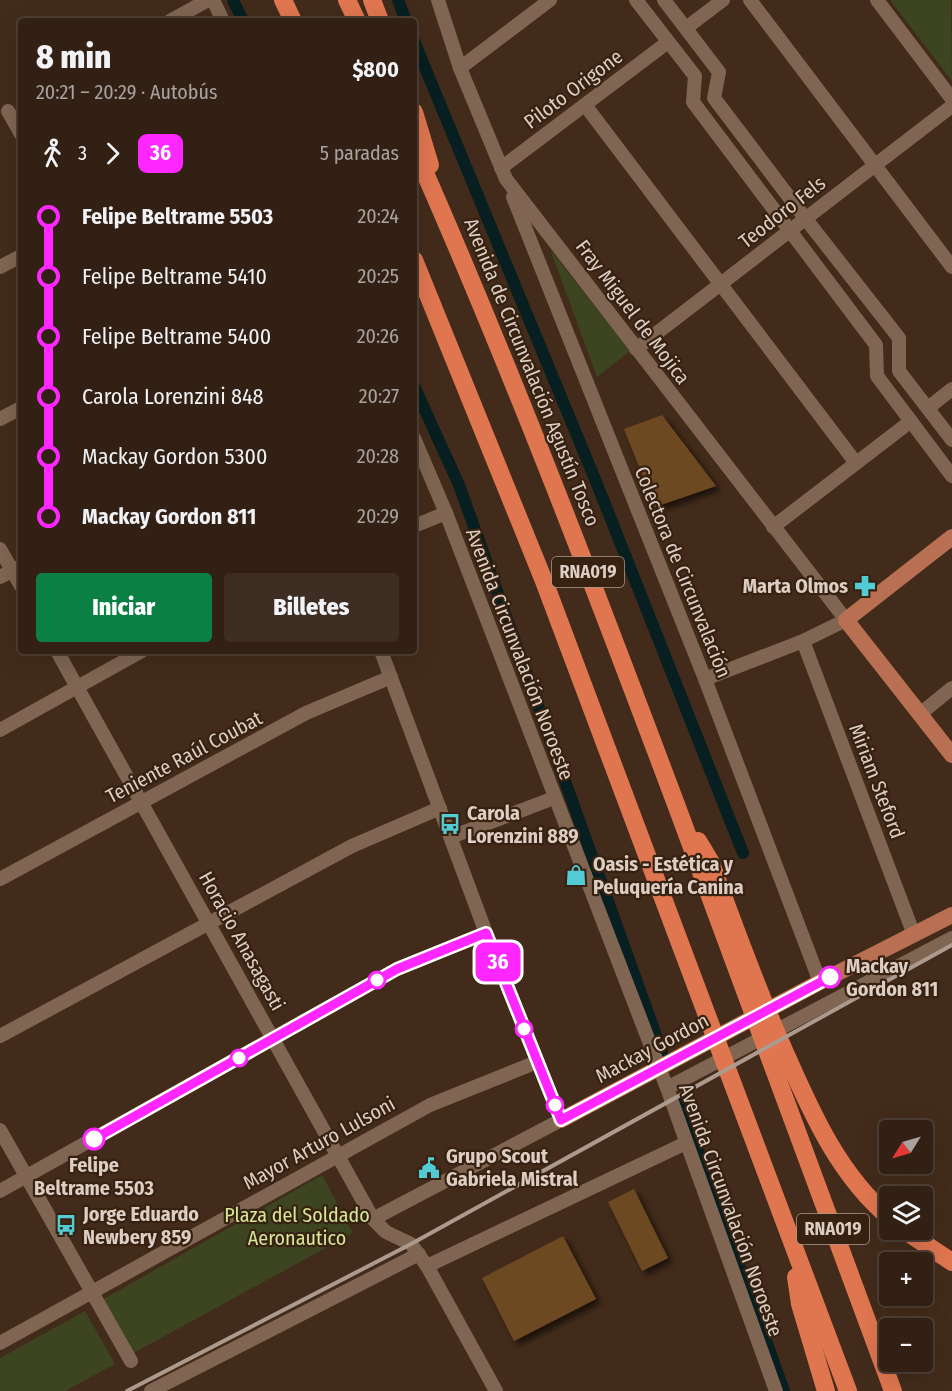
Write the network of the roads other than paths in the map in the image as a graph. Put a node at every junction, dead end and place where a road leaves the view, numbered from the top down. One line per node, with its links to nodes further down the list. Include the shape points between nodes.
1 (208, 0): 14 (street)
2 (213, 0): 15 (street)
3 (283, 0): 16 (highway)
4 (297, 0): 17 (highway)
5 (347, 0): 18 (highway)
6 (372, 0): 19 (highway)
7 (438, 0): 22 (street, Fray Miguel de Mojica)
8 (550, 0): 22 (street)
9 (636, 0): 21 (street)
10 (664, 0): 20 (street)
11 (723, 0): 20 (street)
12 (750, 0): 31 (street)
13 (877, 0): 23 (street)
14 (175, 18)
15 (222, 18)
16 (292, 18)
17 (306, 18)
18 (356, 18)
19 (379, 18)
20 (686, 28): 34 (street, via 719,72 714,98)
21 (668, 42): 25 (street, Piloto Origone); 35 (street, via 695,76 693,102)
22 (460, 68): 32 (street, Fray Miguel de Mojica)
23 (952, 99)
24 (18, 105): 27 (street)
25 (585, 105): 32 (street, Piloto Origone); 43 (street)
26 (952, 106): 31 (street, Teodoro Fels)
27 (4, 113): 29 (street)
28 (417, 120): 33 (highway)
29 (18, 130)
30 (417, 155): 33 (highway, Avenida de Circunvalación Agustín Tosco / RNA019)
31 (875, 165): 34 (street, Teodoro Fels); 41 (street)
32 (503, 173): 36 (street, Fray Miguel de Mojica); 37 (street, Colectora de Circunvalación)
33 (441, 210): 87 (highway, Avenida de Circunvalación Agustín Tosco / RNA019, via 538,442 678,810)
34 (805, 218): 35 (street, Teodoro Fels); 47 (street, via 899,338 899,371)
35 (790, 230): 43 (street, Teodoro Fels); 50 (street, via 876,345 877,376)
36 (558, 246): 37 (street, via 542,243); 45 (street, Fray Miguel de Mojica)
37 (534, 253): 67 (street, Colectora de Circunvalación)
38 (18, 258): 39 (street)
39 (0, 267)
40 (417, 267): 44 (highway, RNA019)
41 (952, 267)
42 (417, 275): 44 (highway)
43 (721, 284): 45 (street, Teodoro Fels); 53 (street)
44 (428, 292): 99 (highway, RNA019, via 544,581)
45 (636, 349): 57 (street, Fray Miguel de Mojica)
46 (952, 389): 47 (street)
47 (928, 408): 51 (street)
48 (18, 410): 49 (street)
49 (0, 419)
50 (911, 421): 53 (street); 54 (street)
51 (952, 440)
52 (417, 445): 55 (street, Avenida Circunvalación Noroeste)
53 (856, 463): 57 (street)
54 (952, 476)
55 (446, 513): 56 (street); 73 (street, Avenida Circunvalación Noroeste)
56 (417, 525)
57 (772, 526): 61 (street, Fray Miguel de Mojica)
58 (952, 537): 61 (main road)
59 (0, 549): 60 (street)
60 (11, 571)
61 (846, 620): 62 (street); 70 (main road)
62 (803, 641): 67 (street); 81 (street, Miriam Steford)
63 (59, 654): 68 (street, Horacio Anasagasti)
64 (137, 654): 68 (street)
65 (382, 654): 66 (street)
66 (392, 677): 74 (street, Teniente Raúl Coubat, via 306,713); 75 (street)
67 (705, 679): 83 (street, Colectora de Circunvalación)
68 (78, 687): 71 (street); 74 (street, Horacio Anasagasti)
69 (952, 688): 70 (street)
70 (920, 714): 72 (main road)
71 (0, 730)
72 (952, 755)
73 (554, 798): 76 (street); 88 (street, Avenida Circunvalación Noroeste)
74 (142, 801): 77 (street, Teniente Raúl Coubat); 79 (street, Horacio Anasagasti)
75 (440, 808): 76 (street); 79 (street, via 370,837)
76 (451, 837): 80 (street)
77 (0, 879)
78 (952, 915): 81 (main road, Mackay Gordon)
79 (210, 923): 84 (street); 85 (street, Horacio Anasagasti)
80 (486, 933): 85 (street, via 397,969); 86 (street)
81 (914, 935): 83 (main road, Mackay Gordon)
82 (952, 938): 89 (street)
83 (820, 982): 88 (main road, Mackay Gordon)
84 (0, 1036)
85 (273, 1039): 93 (street, Horacio Anasagasti); 94 (street)
86 (537, 1062): 90 (street); 93 (street, Mayor Arturo Lulsoni, via 430,1105)
87 (781, 1064): 96 (highway, via 839,1161); 110 (highway, Avenida de Circunvalación Agustín Tosco / RNA019)
88 (659, 1069): 89 (street, Avenida Circunvalación Noroeste); 90 (main road, Mackay Gordon)
89 (667, 1088): 92 (street, Avenida Circunvalación Noroeste)
90 (561, 1120): 97 (street, Mackay Gordon)
91 (0, 1130): 94 (street)
92 (686, 1143): 100 (street); 107 (street, Avenida Circunvalación Noroeste)
93 (336, 1155): 97 (street, Horacio Anasagasti); 102 (street, Mayor Arturo Lulsoni)
94 (26, 1177): 95 (street); 102 (street)
95 (0, 1191)
96 (879, 1208)
97 (373, 1219): 100 (street, Horacio Anasagasti, via 379,1228 411,1244)
98 (919, 1240): 101 (highway)
99 (792, 1243): 108 (highway, via 800,1304); 109 (highway, RNA019)
100 (423, 1260): 105 (street); 106 (street, Horacio Anasagasti)
101 (952, 1262)
102 (91, 1292): 103 (street, Mayor Arturo Lulsoni); 104 (street)
103 (0, 1343)
104 (131, 1361)
105 (152, 1391)
106 (496, 1391)
107 (776, 1391)
108 (826, 1391)
109 (848, 1391)
110 (893, 1391)

